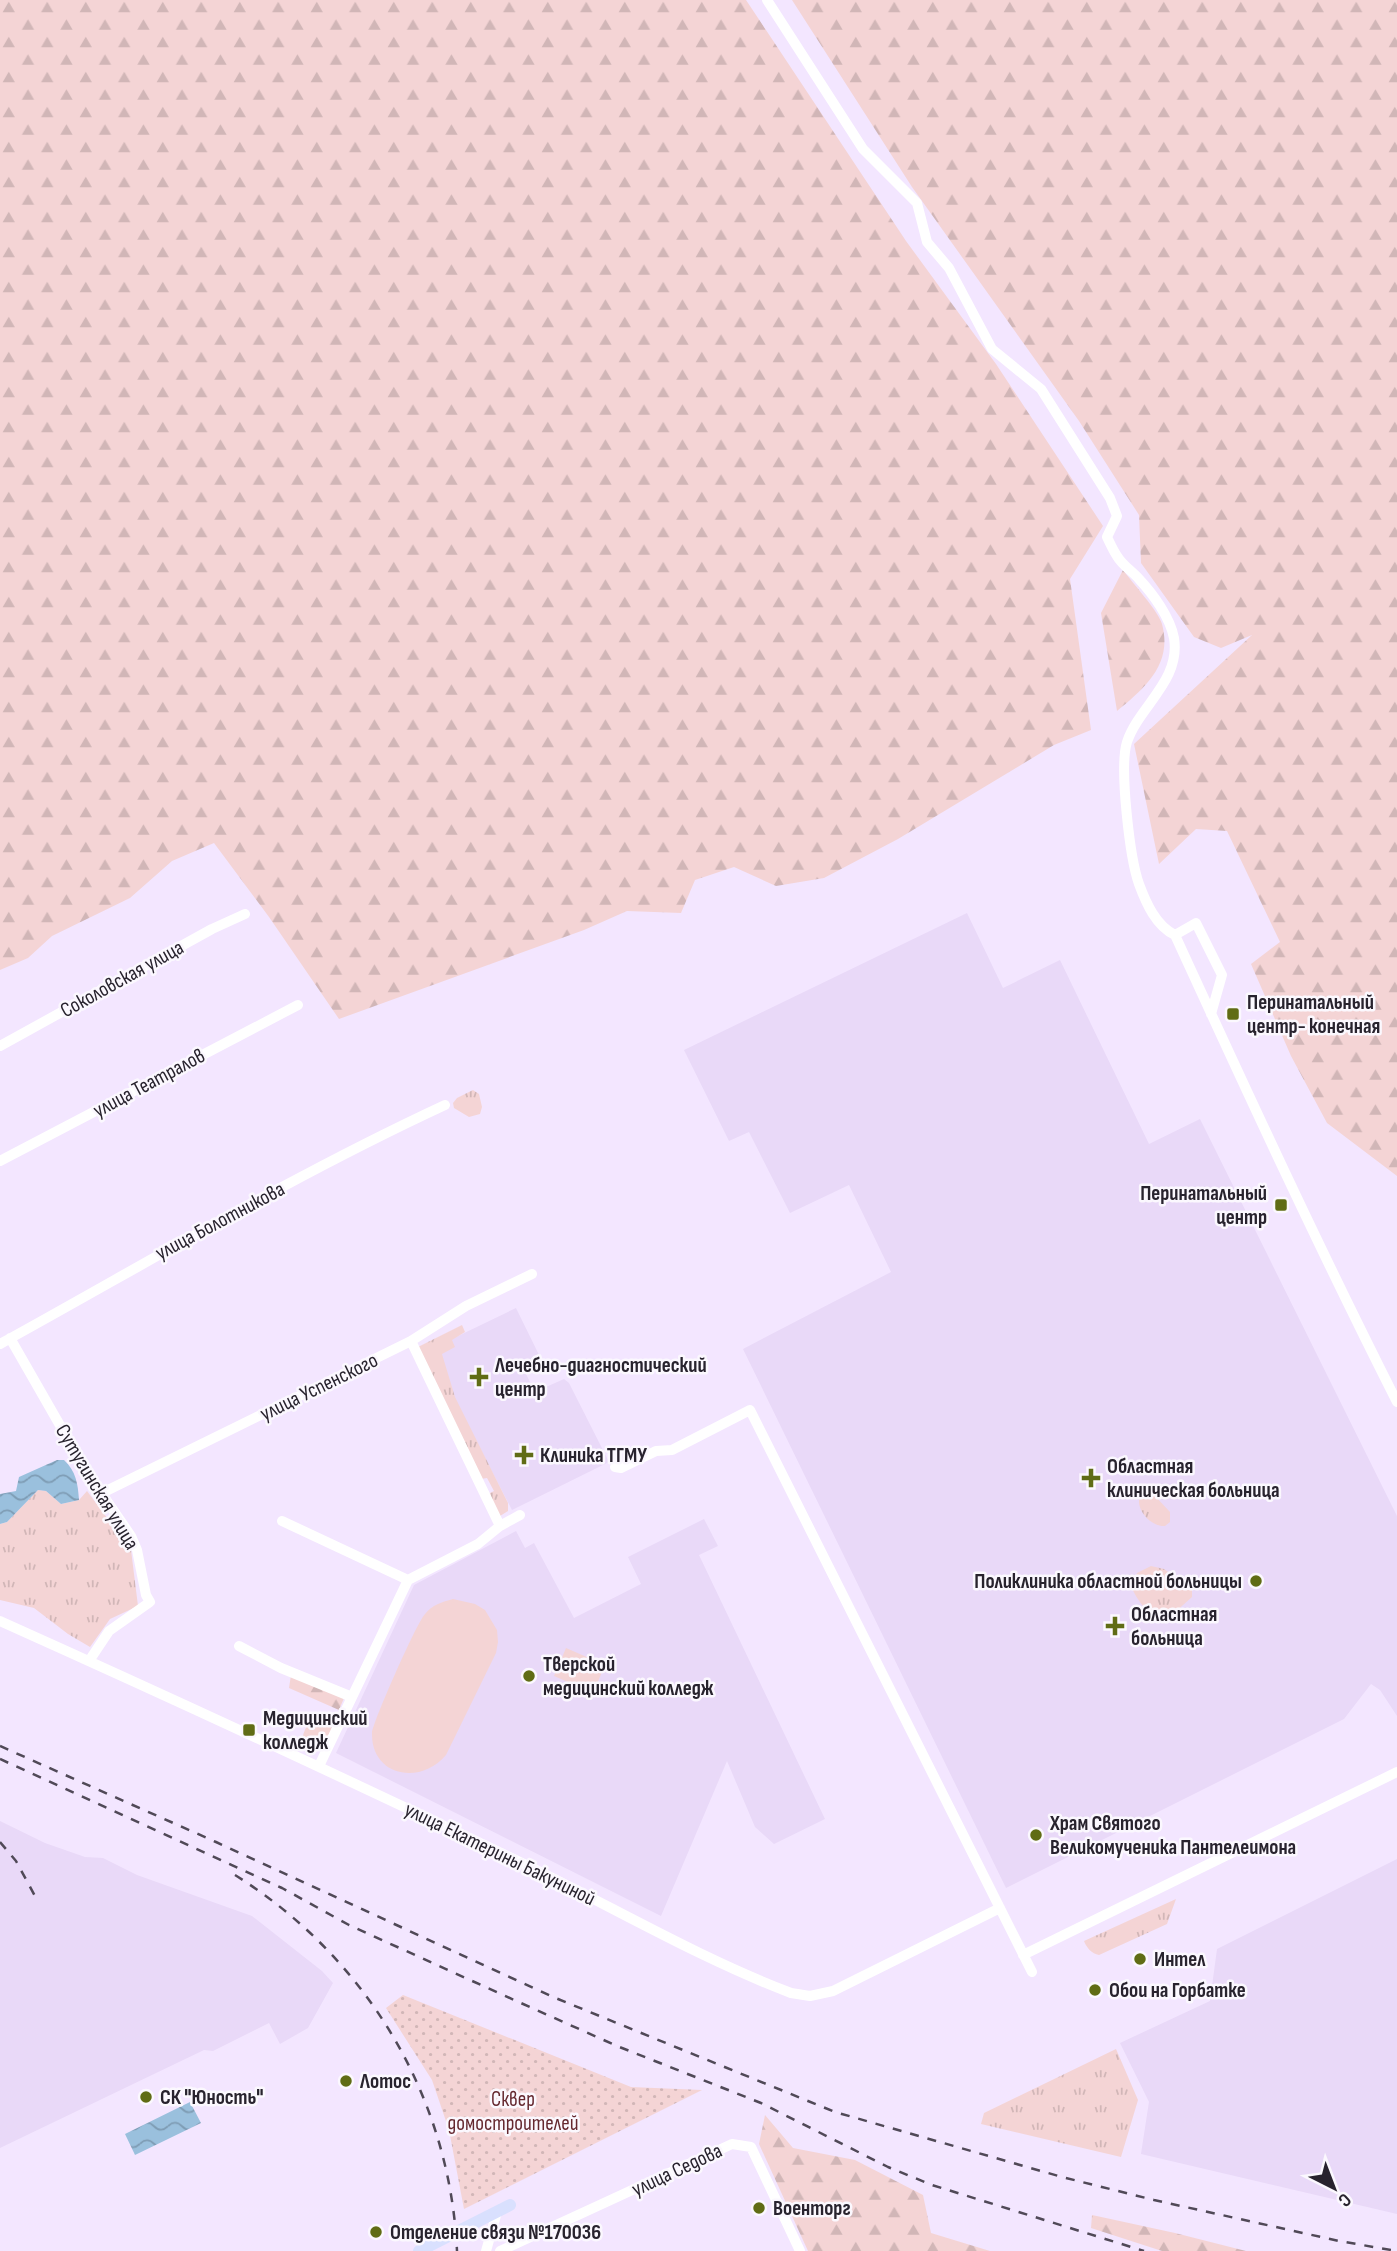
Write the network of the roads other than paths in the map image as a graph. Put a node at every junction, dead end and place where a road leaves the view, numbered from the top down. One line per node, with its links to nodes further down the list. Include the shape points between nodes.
1 (767, 0): 3 (street, via 863,149 917,203 928,242 949,268 992,349 1041,389 1110,498 1117,516 1107,537 1117,557 1163,611 1174,637 1172,663 1163,687 1127,742 1123,771 1139,883 1164,930)
2 (244, 914): 6 (street, Соколовская улица)
3 (1175, 935): 5 (street); 5 (street, via 1196,923 1222,975)
4 (298, 1005): 8 (street, улица Театралов)
5 (1211, 1014): 12 (street, via 1320,1250)
6 (0, 1046)
7 (445, 1105): 10 (street, улица Болотникова, via 380,1135)
8 (0, 1161)
9 (532, 1274): 11 (street, улица Успенского, via 466,1306)
10 (5, 1341): 14 (street, Сутугинская улица)
11 (411, 1341): 14 (street, улица Успенского); 17 (street)
12 (1397, 1402)
13 (615, 1467): 25 (street, via 656,1451 672,1450 750,1410)
14 (102, 1493): 21 (street, Сутугинская улица, via 131,1536 150,1602 109,1631)
15 (520, 1515): 17 (street)
16 (282, 1521): 18 (street)
17 (500, 1526): 18 (street, via 478,1544)
18 (408, 1580): 22 (street)
19 (0, 1621): 21 (street, улица Екатерины Бакуниной)
20 (239, 1646): 22 (street)
21 (89, 1661): 23 (street, улица Екатерины Бакуниной)
22 (352, 1697): 23 (street)
23 (319, 1766): 25 (street, улица Екатерины Бакуниной, via 796,1994 833,1992)
24 (1397, 1772): 26 (street)
25 (1000, 1908): 26 (street)
26 (1023, 1955): 27 (street)
27 (1032, 1972)
28 (510, 2205): 29 (main road)
29 (497, 2212): 30 (main road); 31 (street)
30 (419, 2251)
31 (486, 2251)
32 (499, 2251): 33 (street, улица Седова, via 732,2144 751,2147)
33 (800, 2251)

